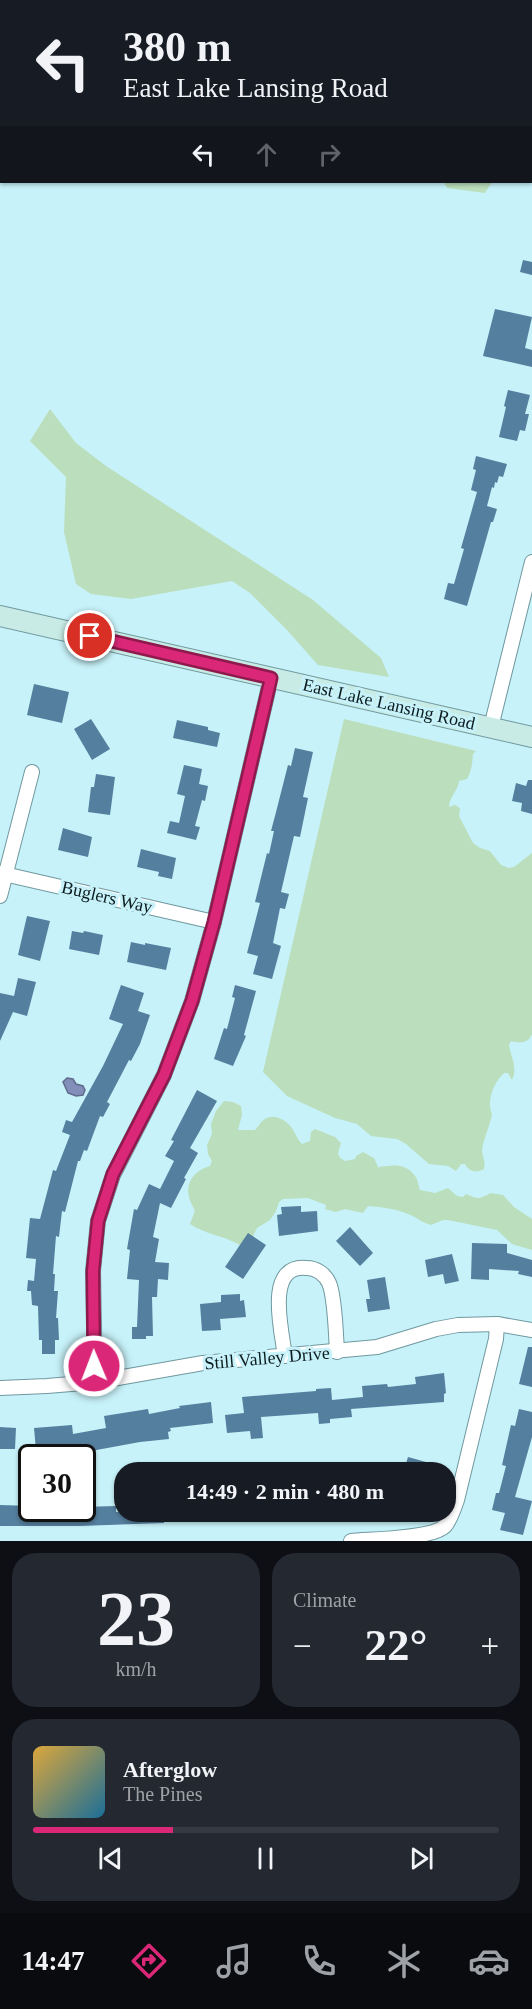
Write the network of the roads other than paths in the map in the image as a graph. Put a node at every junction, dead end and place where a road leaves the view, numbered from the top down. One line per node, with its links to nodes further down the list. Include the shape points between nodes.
1 (532, 562): 4 (street)
2 (0, 616): 3 (main road, East Lake Lansing Road)
3 (271, 678): 4 (main road, East Lake Lansing Road); 9 (street)
4 (491, 727): 5 (main road, East Lake Lansing Road)
5 (532, 737)
6 (32, 772): 7 (street)
7 (3, 874): 8 (street); 9 (street, Buglers Way)
8 (0, 896)
9 (214, 922): 14 (street, via 174,1052 113,1174 98,1221 93,1271)
10 (497, 1324): 11 (street, Still Valley Drive); 12 (street, Still Valley Drive, via 458,1325 377,1347); 16 (street, via 457,1500 445,1526 432,1533)
11 (532, 1330)
12 (337, 1352): 13 (street, Still Valley Drive); 13 (street, via 329,1284 320,1271 302,1267 289,1273 280,1284)
13 (285, 1356): 14 (street, Still Valley Drive, via 203,1364)
14 (95, 1382): 15 (street, Still Valley Drive)
15 (0, 1388)
16 (351, 1541)

